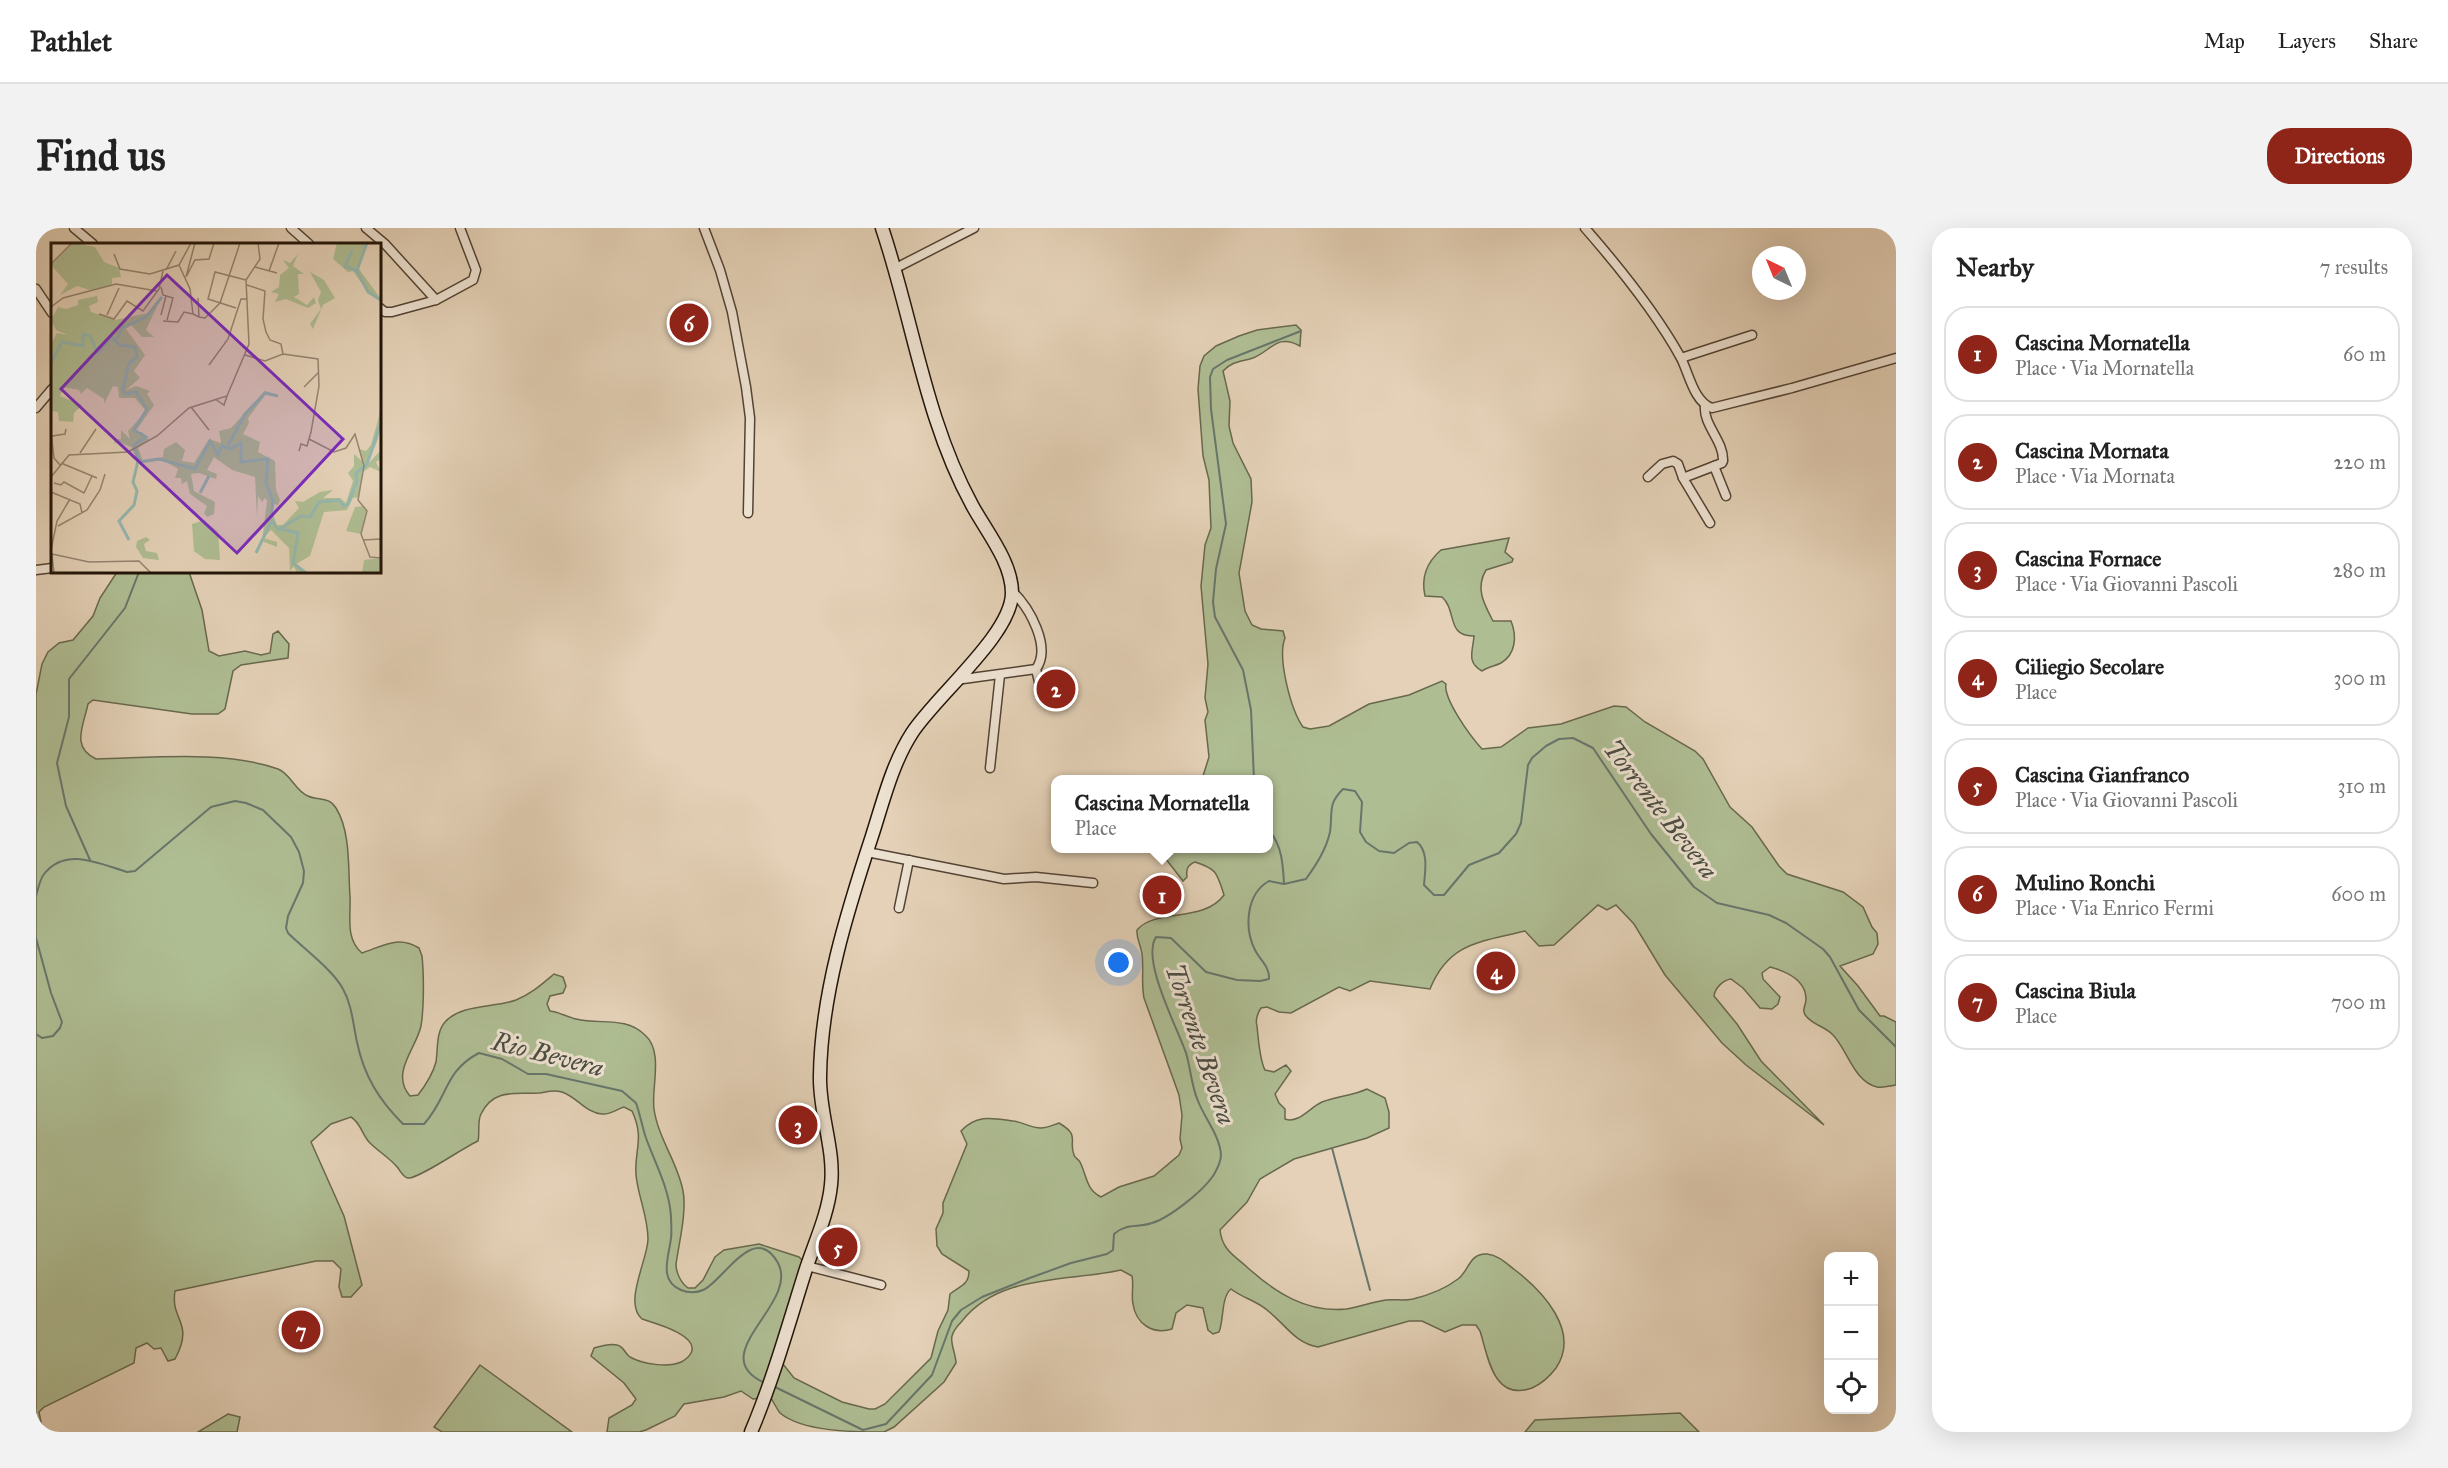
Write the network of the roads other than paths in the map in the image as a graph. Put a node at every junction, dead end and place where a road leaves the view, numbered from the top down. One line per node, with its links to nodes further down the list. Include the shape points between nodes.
1 (74, 228): 9 (street)
2 (291, 228): 10 (street)
3 (366, 228): 13 (street, via 386,244)
4 (460, 228): 13 (street, via 476,275)
5 (704, 228): 26 (street, via 732,312 746,387 750,418)
6 (882, 228): 11 (street)
7 (974, 228): 11 (street)
8 (1585, 228): 17 (street, via 1631,284)
9 (92, 243)
10 (308, 243)
11 (894, 269): 30 (street, via 952,462 1001,557)
12 (36, 289): 14 (street)
13 (436, 300): 15 (street)
14 (51, 312)
15 (381, 313)
16 (1752, 335): 17 (street)
17 (1681, 358): 20 (street)
18 (1896, 358): 20 (street, via 1792,388 1712,408)
19 (51, 390): 21 (street)
20 (1706, 406): 22 (street, via 1704,414 1724,458 1722,464)
21 (36, 408)
22 (1714, 466): 24 (street); 25 (street)
23 (1648, 477): 24 (street, via 1662,464 1673,461)
24 (1683, 478): 27 (street)
25 (1726, 496)
26 (748, 513)
27 (1710, 523)
28 (51, 568): 29 (street)
29 (36, 570)
30 (1012, 591): 31 (street, via 1023,602 1041,643 1042,658); 33 (street, via 1010,609 1000,628)
31 (1036, 669): 32 (street); 34 (street)
32 (1000, 675): 33 (street); 35 (street)
33 (955, 680): 36 (street, via 906,742)
34 (1042, 699)
35 (990, 768)
36 (867, 852): 37 (street); 40 (street, via 838,950 824,1030 820,1090 831,1155 831,1183)
37 (909, 860): 38 (street, via 1004,879 1036,877); 39 (street)
38 (1093, 882)
39 (898, 908)
40 (807, 1266): 41 (street); 42 (street, via 775,1371)
41 (881, 1285)
42 (751, 1432)

